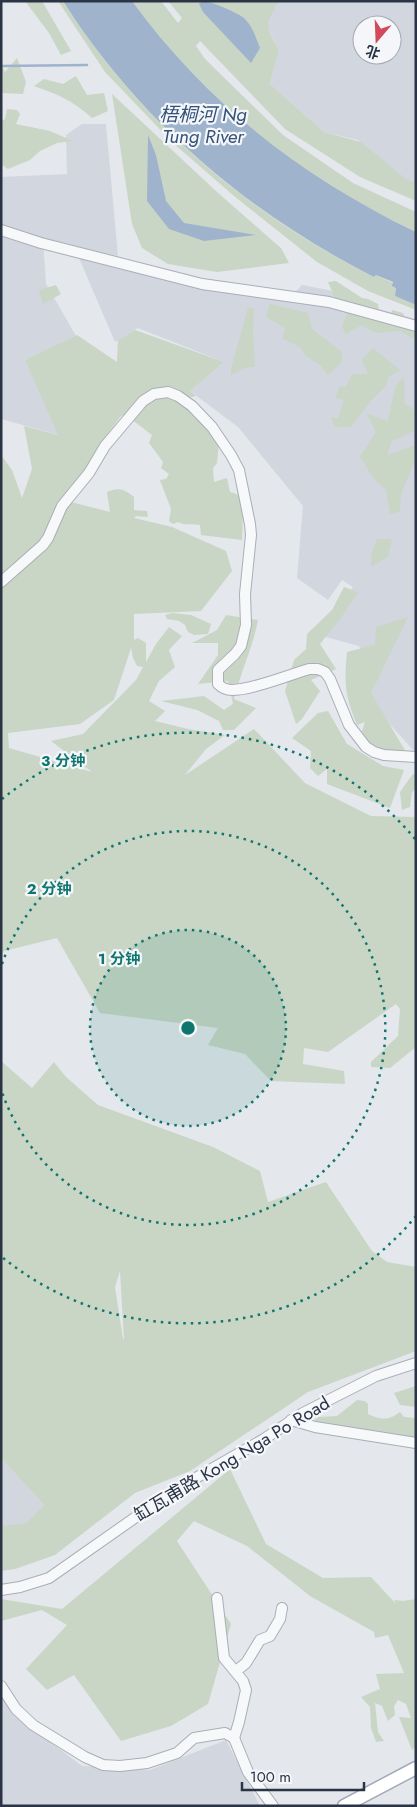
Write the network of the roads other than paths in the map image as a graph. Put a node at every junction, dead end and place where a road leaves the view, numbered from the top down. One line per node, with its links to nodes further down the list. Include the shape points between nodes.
1 (1, 230): 2 (street, via 202,284 328,302)
2 (416, 326)
3 (1, 582): 4 (street, via 43,545 62,506 89,474 105,446 143,401 154,394 168,392 178,396 212,427 231,455 239,470 250,524 246,625 241,646 218,670 218,684 231,690 248,688 318,669 330,679 349,725 366,747 384,755)
4 (416, 757)
5 (416, 1364): 6 (street, 缸瓦甫路 Kong Nga Po Road, via 376,1376)
6 (292, 1420): 7 (street, via 315,1427); 8 (street, 缸瓦甫路 Kong Nga Po Road, via 173,1491 49,1578)
7 (416, 1442)
8 (1, 1590)
9 (217, 1598): 11 (street, via 224,1658)
10 (282, 1608): 11 (street, via 270,1636 260,1640 246,1663)
11 (236, 1671): 13 (street, via 246,1690)
12 (1, 1686): 13 (street, via 16,1709 33,1725 103,1765 147,1763 177,1753 194,1738 225,1733)
13 (234, 1738): 15 (street, via 248,1772)
14 (416, 1768): 16 (main road)
15 (273, 1806)
16 (344, 1806)

